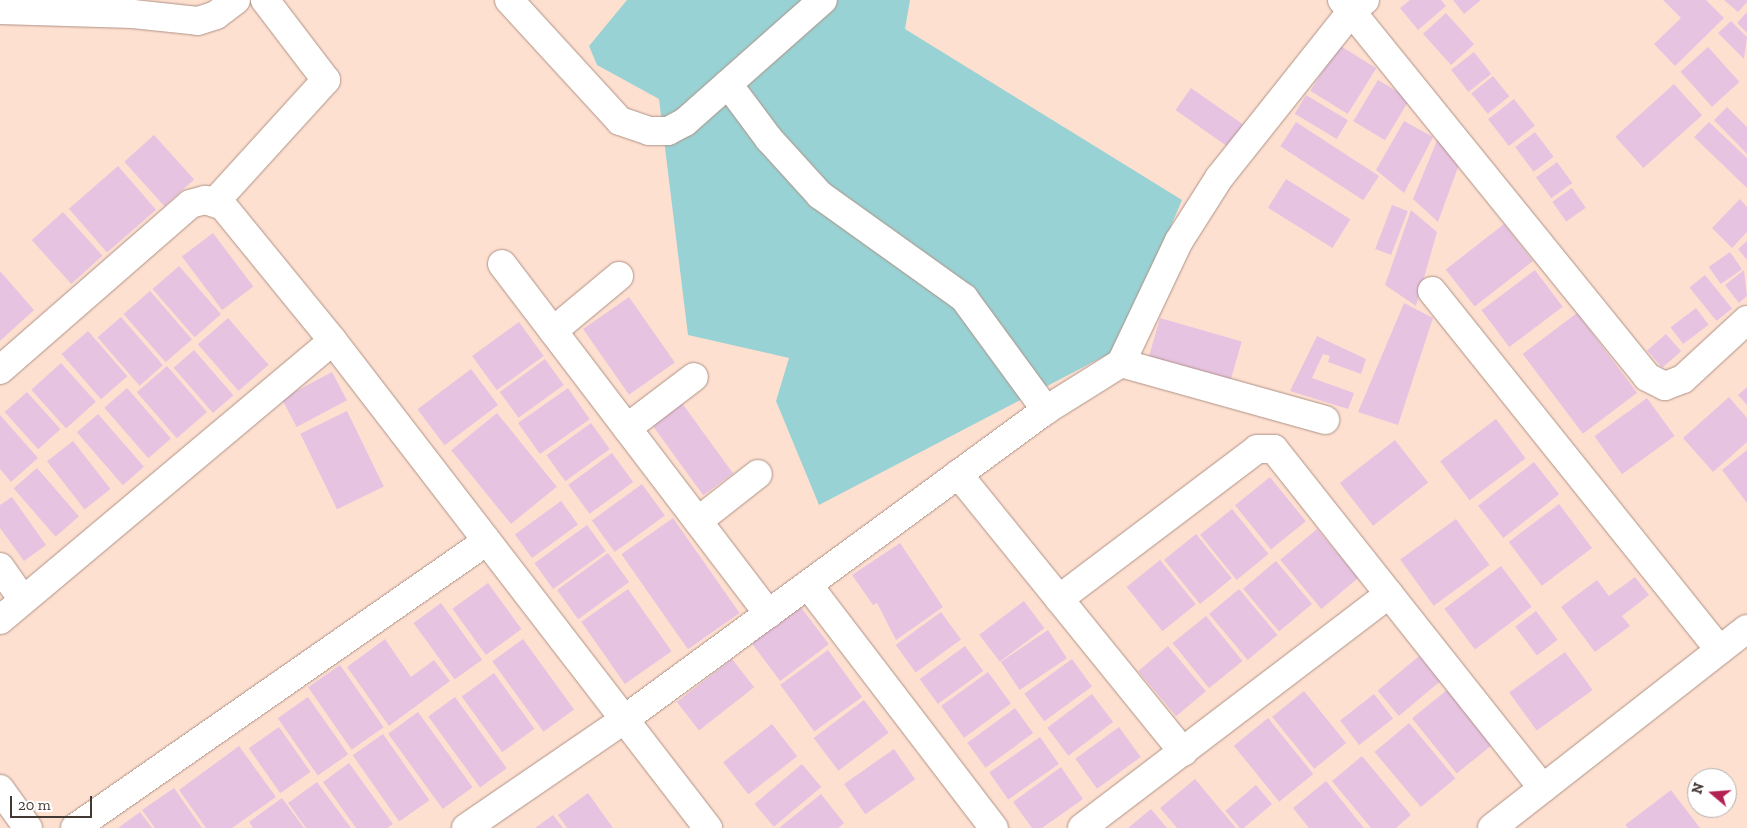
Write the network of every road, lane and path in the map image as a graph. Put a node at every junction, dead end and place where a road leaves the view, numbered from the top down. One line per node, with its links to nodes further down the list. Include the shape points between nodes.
1 (236, 0): 6 (street, via 216,15 198,21 133,14)
2 (266, 0): 8 (street, via 326,80)
3 (509, 0): 7 (street, via 620,121 633,129 668,131 685,122)
4 (823, 0): 7 (street)
5 (1353, 4): 12 (street, via 1647,377 1665,386 1683,379); 15 (street, via 1219,178 1179,241)
6 (0, 10)
7 (728, 84): 19 (street, via 769,139 815,191 964,298)
8 (215, 202): 14 (street, via 223,206); 16 (street, via 198,200 190,204)
9 (502, 264): 13 (street)
10 (619, 276): 13 (street)
11 (1432, 291): 35 (street)
12 (1747, 320)
13 (553, 331): 21 (street)
14 (333, 341): 26 (street); 31 (street)
15 (1121, 364): 18 (street); 19 (street)
16 (0, 370)
17 (694, 377): 21 (street)
18 (1266, 404): 20 (street); 22 (street)
19 (1046, 410): 24 (street)
20 (1325, 420)
21 (627, 428): 25 (street)
22 (1264, 446): 29 (street, via 1280,453); 30 (street)
23 (758, 474): 25 (street)
24 (958, 474): 28 (street); 30 (street)
25 (698, 521): 32 (street)
26 (487, 541): 36 (street); 41 (street)
27 (0, 567): 31 (street)
28 (808, 585): 32 (street); 44 (street)
29 (1389, 594): 37 (street); 38 (street)
30 (1059, 599): 37 (street)
31 (23, 600): 33 (street)
32 (768, 614): 36 (street)
33 (0, 620)
34 (1747, 629): 35 (street)
35 (1720, 650): 38 (street)
36 (622, 721): 42 (street); 43 (street)
37 (1183, 752): 45 (street)
38 (1543, 788): 46 (street)
39 (0, 789): 40 (street)
40 (28, 828)
41 (75, 828)
42 (466, 828)
43 (708, 828)
44 (994, 828)
45 (1082, 828)
46 (1492, 828)

